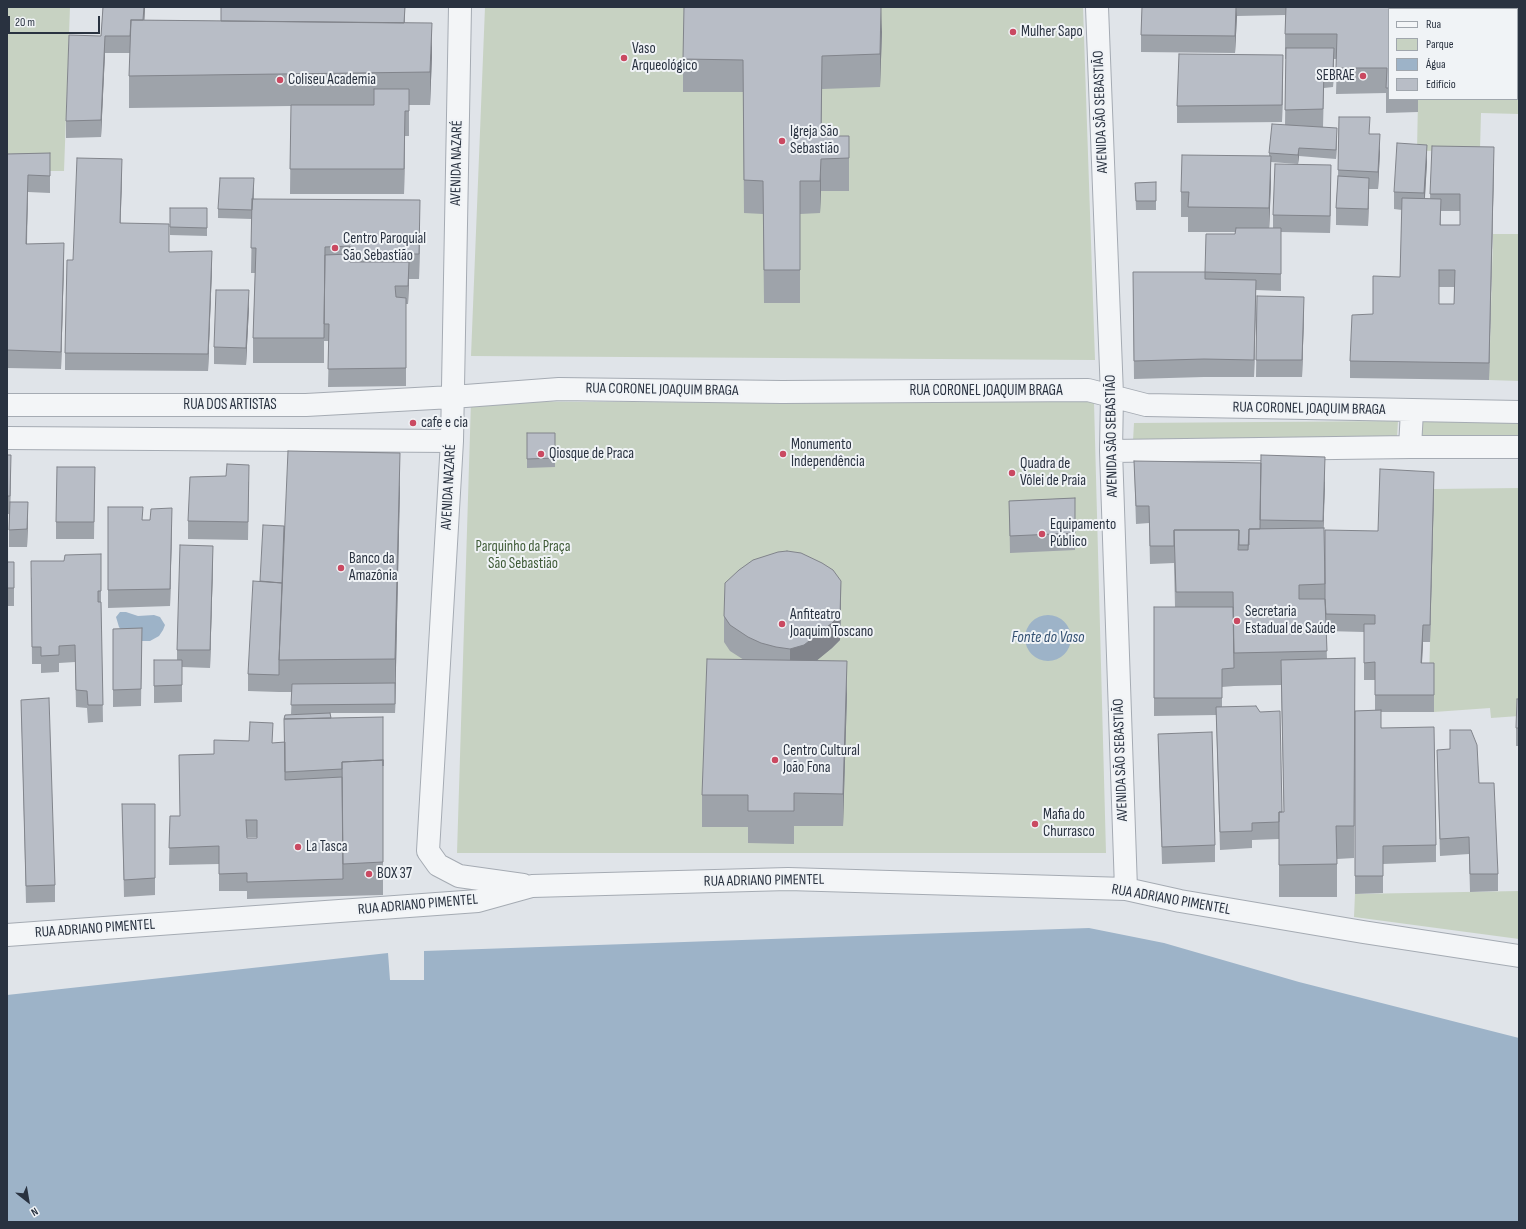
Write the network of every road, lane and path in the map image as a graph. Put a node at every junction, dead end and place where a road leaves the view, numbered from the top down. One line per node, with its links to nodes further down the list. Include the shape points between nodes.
1 (460, 7): 4 (street, AVENIDA NAZARÉ)
2 (1097, 7): 3 (street, AVENIDA SÃO SEBASTIÃO)
3 (1112, 395): 4 (street, RUA CORONEL JOAQUIM BRAGA, via 1088,390 782,392 559,389); 6 (street, RUA CORONEL JOAQUIM BRAGA, via 1146,405); 12 (street, AVENIDA SÃO SEBASTIÃO)
4 (452, 397): 5 (street, RUA DOS ARTISTAS, via 306,405); 9 (street, AVENIDA NAZARÉ)
5 (7, 405)
6 (1412, 411): 7 (street, RUA CORONEL JOAQUIM BRAGA); 10 (street)
7 (1519, 412)
8 (7, 438): 9 (street)
9 (452, 441): 13 (street, AVENIDA NAZARÉ, via 428,851 438,865 459,876)
10 (1410, 447): 11 (street); 12 (street)
11 (1519, 447)
12 (1111, 451): 14 (street, AVENIDA SÃO SEBASTIÃO)
13 (532, 886): 14 (street, RUA ADRIANO PIMENTEL, via 788,878); 15 (street, RUA ADRIANO PIMENTEL, via 478,901)
14 (1126, 889): 16 (street, RUA ADRIANO PIMENTEL, via 1196,904)
15 (7, 935)
16 (1519, 956)

